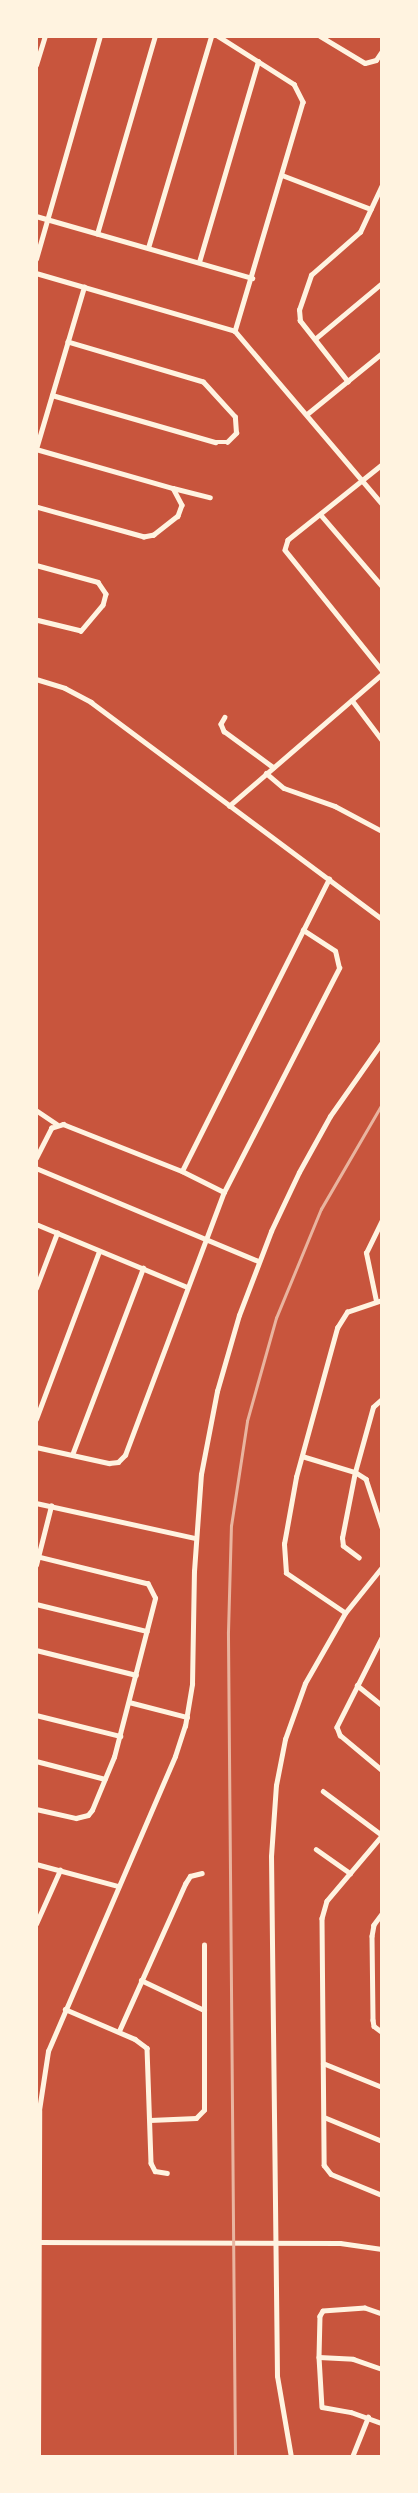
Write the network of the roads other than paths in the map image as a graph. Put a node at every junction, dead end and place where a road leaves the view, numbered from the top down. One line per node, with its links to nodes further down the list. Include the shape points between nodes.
1 (44, 36): 9 (street)
2 (100, 36): 14 (street)
3 (155, 36): 15 (street)
4 (211, 36): 16 (street)
5 (218, 36): 8 (street)
6 (320, 36): 7 (street, via 365,62 376,60)
7 (382, 51)
8 (258, 61): 10 (street, via 294,84 302,96); 18 (street)
9 (36, 65)
10 (282, 175): 12 (street); 20 (street)
11 (382, 185): 12 (street)
12 (371, 209): 24 (street, via 360,232 309,278 299,314 300,321)
13 (36, 216): 14 (street)
14 (48, 220): 15 (street); 17 (street)
15 (97, 234): 16 (street)
16 (148, 248): 18 (street)
17 (36, 259)
18 (199, 262): 20 (street)
19 (36, 273): 22 (street)
20 (252, 278): 23 (street)
21 (382, 283): 24 (street)
22 (84, 287): 23 (street); 25 (street)
23 (235, 331): 29 (street)
24 (315, 340): 27 (street)
25 (68, 342): 28 (street); 28 (street, via 203,382 234,416 236,433 230,440 219,443)
26 (382, 353): 27 (street)
27 (348, 382): 29 (street)
28 (52, 395): 30 (street)
29 (307, 414): 32 (street)
30 (36, 449): 33 (street)
31 (382, 465): 32 (street)
32 (363, 481): 35 (street); 37 (street)
33 (173, 488): 34 (street); 36 (street, via 182,501 180,513 148,537)
34 (210, 497)
35 (382, 504)
36 (36, 507)
37 (321, 515): 39 (street); 41 (street, via 288,540 286,554)
38 (36, 565): 40 (street, via 98,582 106,594 103,605 80,631)
39 (382, 586)
40 (36, 620)
41 (382, 670)
42 (382, 674): 44 (street)
43 (36, 679): 49 (street, via 74,691 91,702)
44 (352, 700): 46 (street); 47 (street)
45 (224, 717): 47 (street, via 221,724 224,731)
46 (382, 740)
47 (273, 767): 48 (street)
48 (266, 773): 49 (street); 50 (street, via 284,788 335,806)
49 (229, 806): 51 (street)
50 (382, 831)
51 (329, 879): 52 (street); 53 (street)
52 (382, 919)
53 (303, 930): 59 (street); 60 (street, via 335,951 339,968)
54 (382, 1042): 66 (street, via 319,1135)
55 (36, 1110): 56 (street)
56 (57, 1124): 57 (street, via 50,1128); 59 (street)
57 (36, 1158)
58 (36, 1168): 64 (street)
59 (182, 1171): 60 (street)
60 (224, 1192): 64 (street)
61 (382, 1220): 70 (street, via 366,1253)
62 (36, 1224): 63 (street)
63 (57, 1233): 65 (street); 69 (street)
64 (205, 1238): 66 (street); 68 (street)
65 (100, 1250): 67 (street); 72 (street)
66 (258, 1260): 80 (street, via 217,1391 201,1474)
67 (143, 1268): 68 (street); 74 (street)
68 (187, 1287): 74 (street, via 125,1455 118,1462 109,1463)
69 (36, 1288)
70 (379, 1300): 75 (street, via 357,1306 342,1316)
71 (382, 1399): 76 (street, via 374,1407)
72 (36, 1419)
73 (36, 1447): 74 (street)
74 (72, 1455)
75 (302, 1456): 76 (street); 86 (street, via 285,1533 283,1564 291,1579)
76 (355, 1472): 79 (street, via 366,1479 370,1487); 82 (street, via 342,1538 343,1546)
77 (36, 1502): 78 (street)
78 (51, 1506): 80 (street); 81 (street)
79 (382, 1527)
80 (195, 1538): 95 (street, via 193,1670)
81 (38, 1557): 83 (street); 87 (street, via 148,1584 155,1598)
82 (359, 1558)
83 (36, 1565)
84 (382, 1567): 86 (street)
85 (36, 1604): 87 (street)
86 (345, 1613): 133 (street, via 322,1649 294,1711 276,1785 274,1812 271,1930 277,2376)
87 (147, 1632): 90 (street)
88 (382, 1639): 91 (street)
89 (36, 1650): 90 (street)
90 (136, 1675): 92 (street)
91 (358, 1685): 93 (street); 98 (street, via 338,1724 338,1731)
92 (129, 1702): 95 (street); 96 (street)
93 (382, 1705)
94 (36, 1715): 96 (street)
95 (187, 1717): 108 (street, via 175,1756)
96 (120, 1736): 99 (street)
97 (36, 1761): 99 (street)
98 (382, 1770)
99 (105, 1779): 101 (street, via 92,1810 83,1818)
100 (323, 1791): 102 (street)
101 (36, 1809)
102 (382, 1836): 107 (street)
103 (316, 1849): 107 (street)
104 (36, 1864): 105 (street)
105 (60, 1870): 108 (street); 110 (street)
106 (202, 1873): 112 (street, via 190,1876 185,1884)
107 (350, 1873): 117 (street, via 322,1912)
108 (118, 1886): 113 (street)
109 (382, 1914): 116 (street, via 372,1936 373,2020 374,2026)
110 (36, 1924)
111 (204, 1945): 114 (street)
112 (141, 1980): 114 (street); 115 (street)
113 (64, 2009): 115 (street); 121 (street, via 44,2067)
114 (204, 2010): 120 (street, via 203,2114 196,2118)
115 (119, 2031): 120 (street, via 147,2048)
116 (382, 2032)
117 (323, 2063): 118 (street); 119 (street)
118 (382, 2087)
119 (324, 2117): 122 (street); 124 (street, via 327,2172)
120 (150, 2120): 123 (street, via 151,2166 155,2171)
121 (38, 2128): 125 (street)
122 (382, 2141)
123 (167, 2173)
124 (382, 2195)
125 (38, 2242): 126 (street, via 310,2243); 132 (street)
126 (382, 2249)
127 (382, 2314): 128 (street, via 364,2308 323,2311 320,2316)
128 (319, 2358): 129 (street, via 359,2360); 130 (street, via 321,2405)
129 (382, 2368)
130 (368, 2417): 131 (street); 134 (street)
131 (382, 2423)
132 (38, 2457)
133 (291, 2457)
134 (352, 2457)

